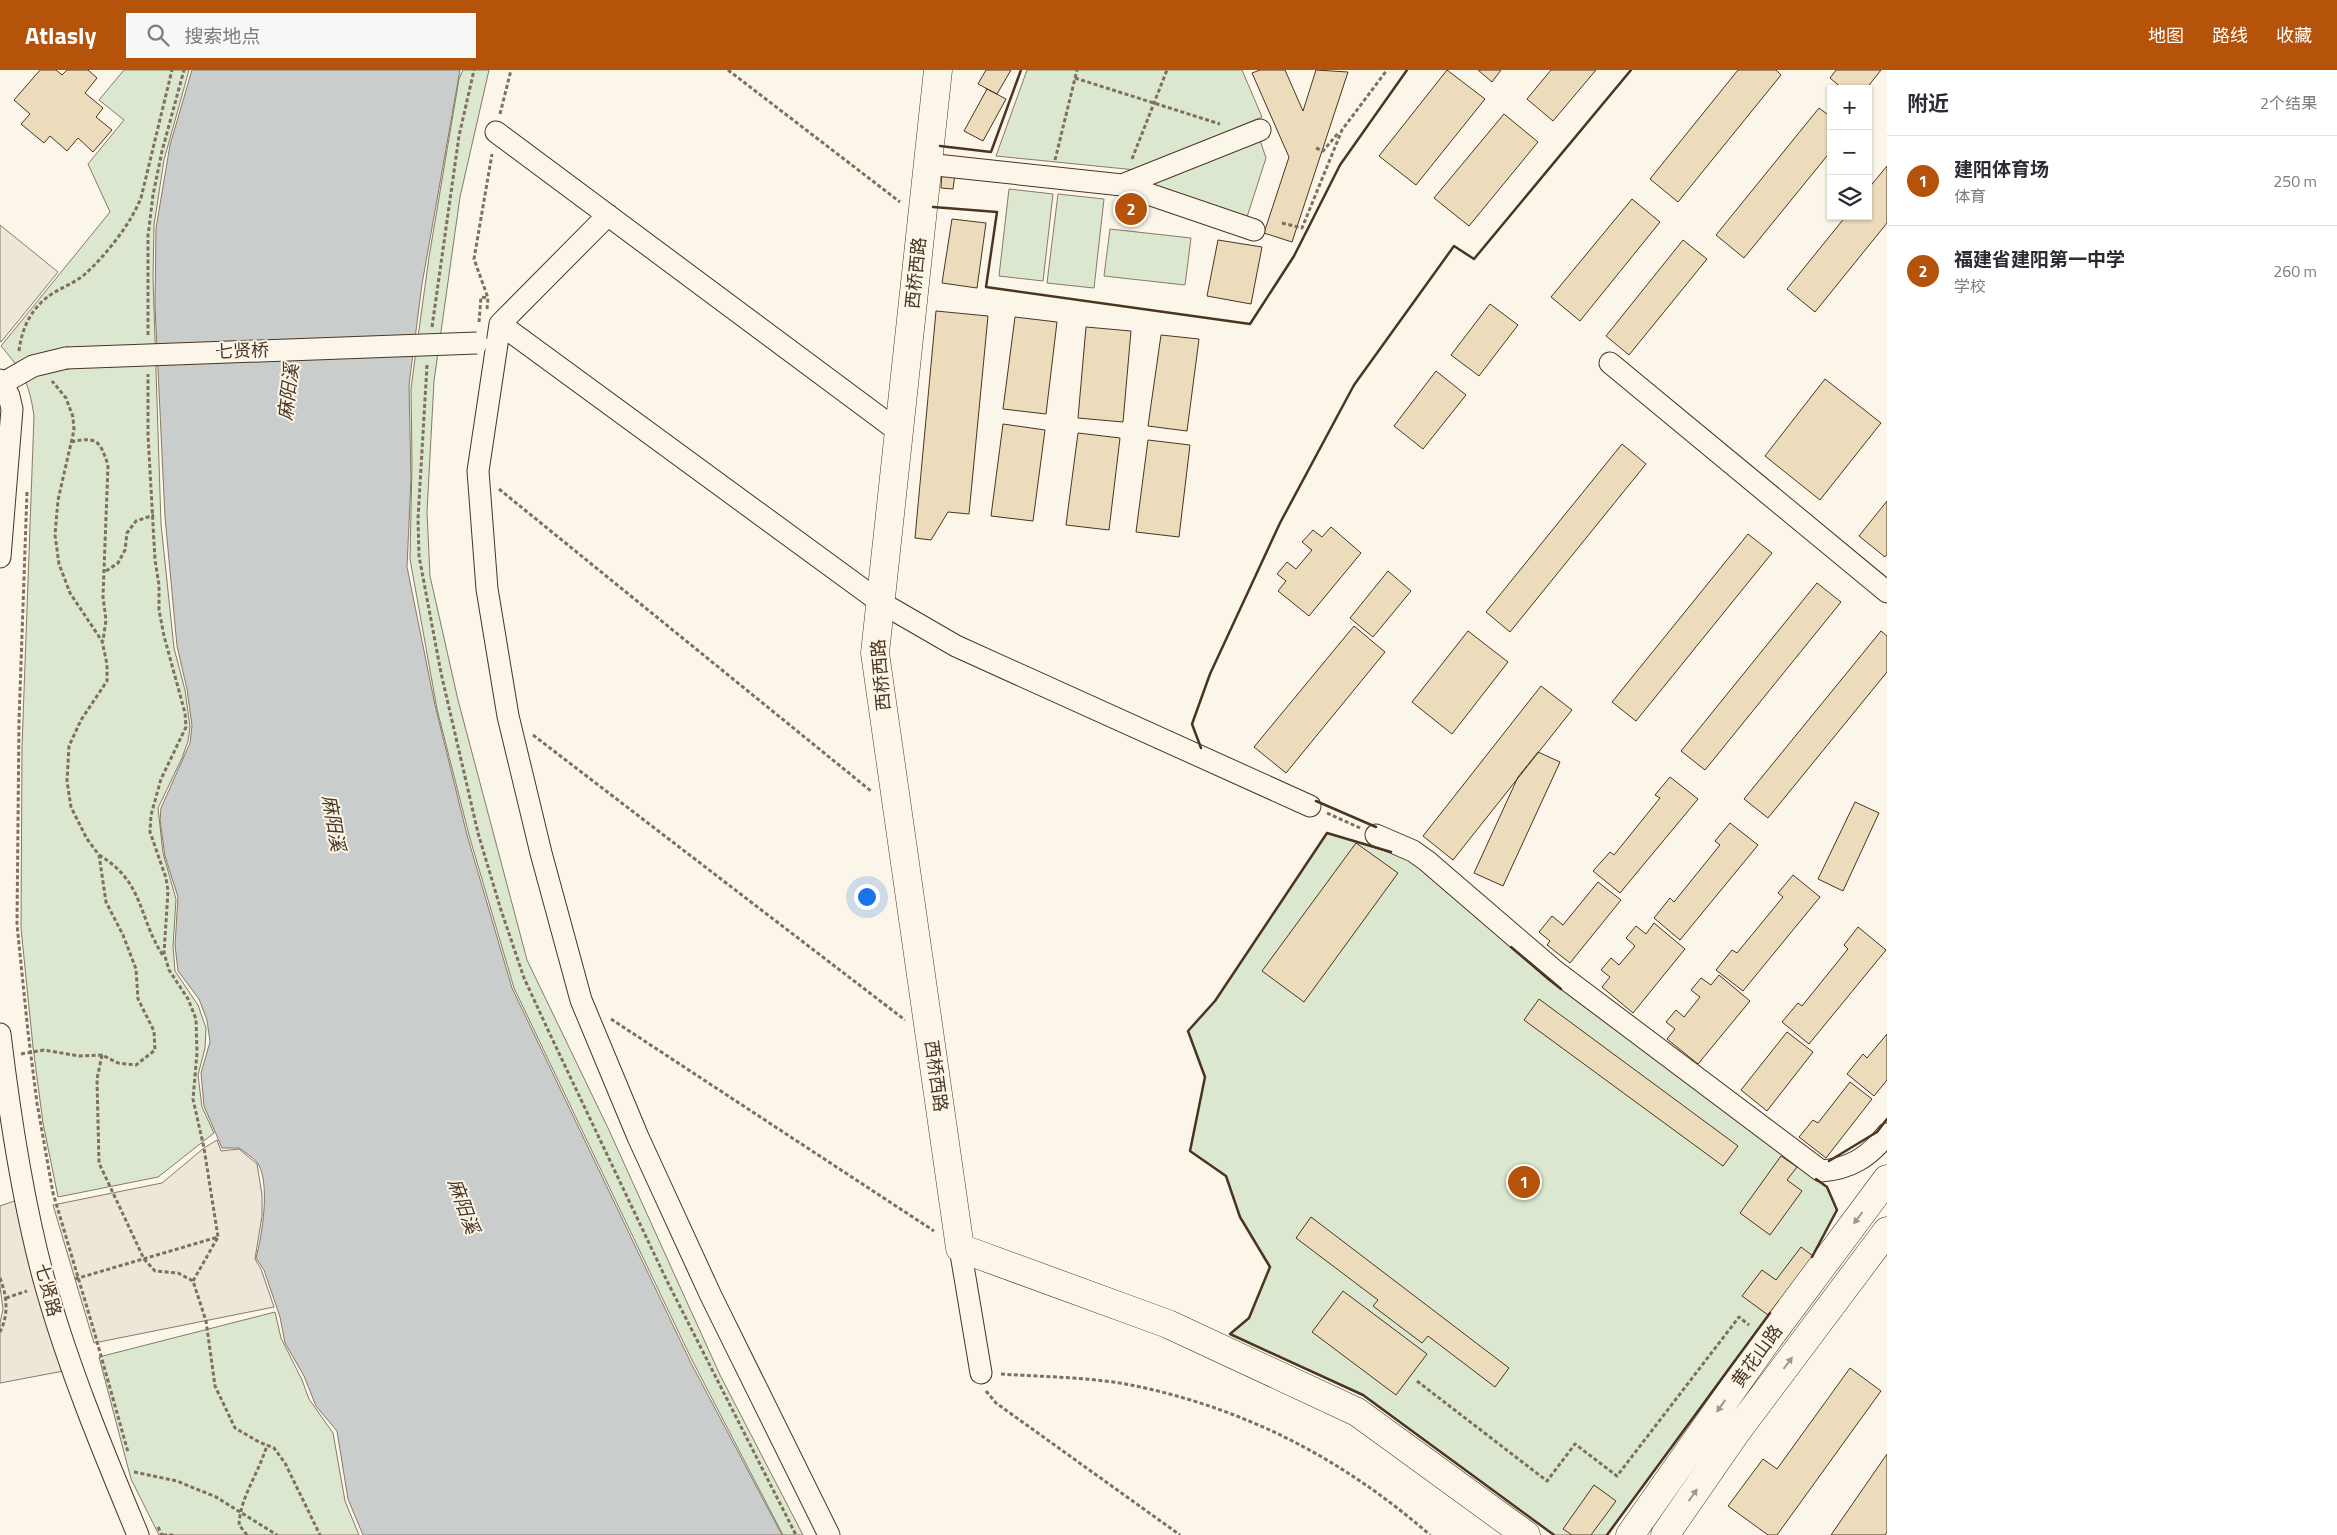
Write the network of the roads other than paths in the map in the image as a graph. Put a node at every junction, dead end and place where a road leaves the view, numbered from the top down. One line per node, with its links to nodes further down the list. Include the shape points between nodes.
1 (938, 70): 4 (main road, 西桥西路)
2 (496, 132): 6 (street)
3 (1255, 132): 5 (street)
4 (927, 164): 5 (street); 12 (main road, 西桥西路)
5 (1122, 185): 7 (street)
6 (608, 216): 8 (street); 12 (street)
7 (1254, 230)
8 (500, 324): 15 (street); 26 (street, via 478,471 487,588 508,716 541,854 581,1000 638,1137 707,1287)
9 (477, 343): 11 (street, 七贤桥, bridge, via 66,358 33,366)
10 (1610, 363): 14 (street)
11 (2, 382): 13 (street, via 12,409)
12 (898, 431): 15 (main road, 西桥西路)
13 (0, 557)
14 (1887, 592)
15 (880, 602): 16 (street, via 956,646); 22 (main road, 西桥西路, via 876,653)
16 (1310, 806)
17 (1376, 835): 19 (street, via 1427,860 1569,982 1821,1171 1852,1165 1867,1156)
18 (0, 1034): 25 (street, 七贤路, via 24,1190 46,1286 66,1353)
19 (1887, 1134)
20 (1887, 1179): 28 (main road, 黄花山路, one-way to 28, via 1768,1339)
21 (1887, 1231): 24 (main road, 黄花山路, one-way to 21, via 1738,1431)
22 (960, 1248): 23 (street); 27 (main road, via 1168,1324 1357,1412)
23 (980, 1373)
24 (1666, 1534)
25 (138, 1535)
26 (829, 1535)
27 (1526, 1535)
28 (1630, 1535)

